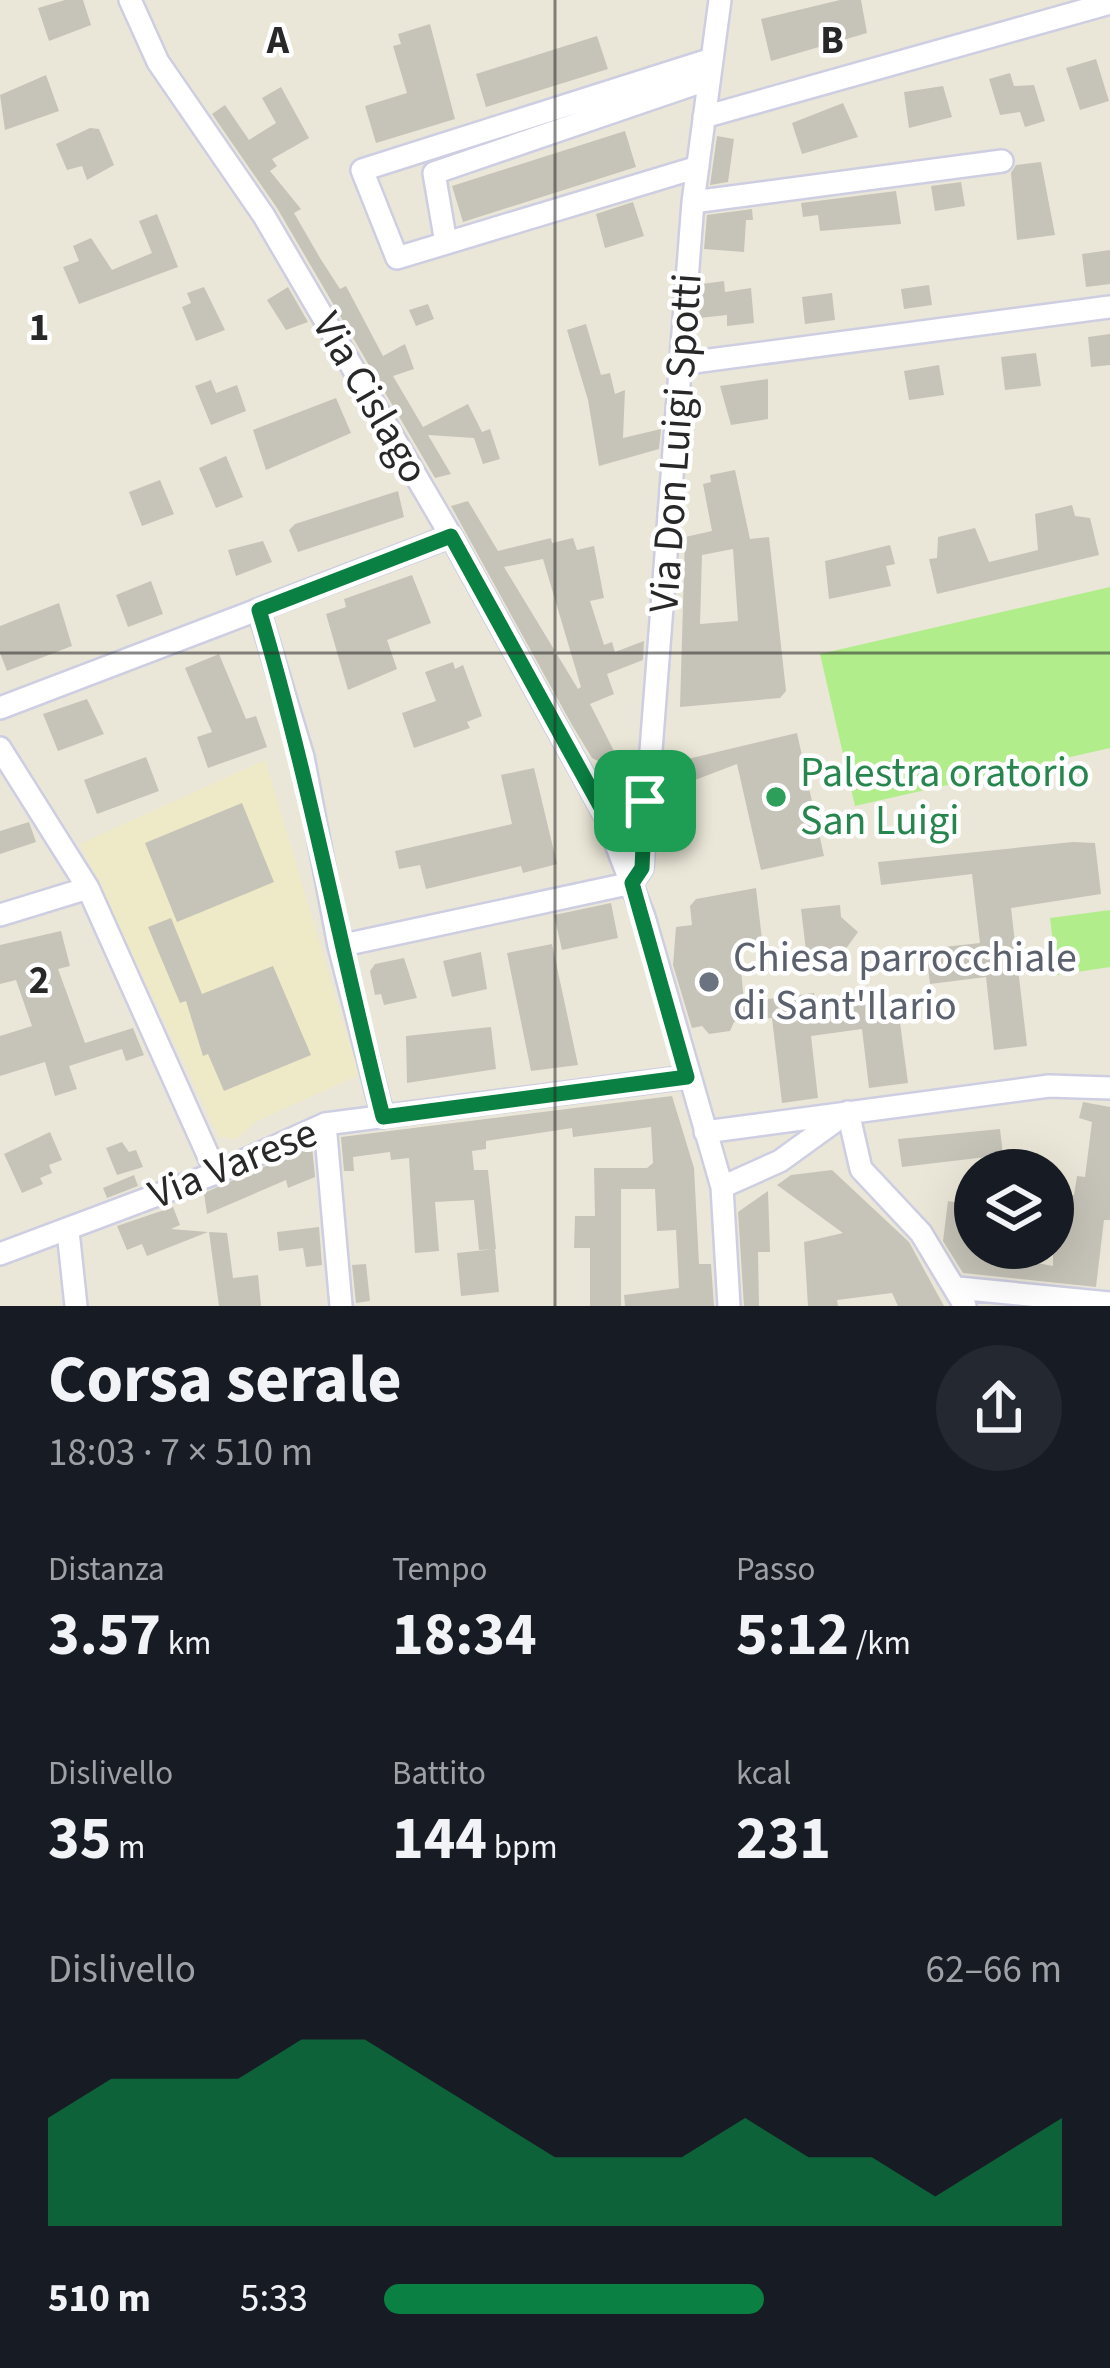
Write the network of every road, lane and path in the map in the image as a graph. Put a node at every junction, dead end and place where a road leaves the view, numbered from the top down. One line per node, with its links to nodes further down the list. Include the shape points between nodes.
1 (130, 0): 12 (street, Via Cislago, via 158,62 264,216)
2 (720, 0): 4 (street, Via Don Luigi Spotti)
3 (1110, 3): 5 (street)
4 (711, 69): 5 (street, Via Don Luigi Spotti); 9 (street, via 434,173); 9 (street, via 362,170 397,258)
5 (704, 117): 7 (street, Via Don Luigi Spotti)
6 (1002, 161): 8 (street)
7 (698, 167): 8 (street, Via Don Luigi Spotti); 9 (street)
8 (693, 202): 11 (street, Via Don Luigi Spotti)
9 (446, 243)
10 (1110, 307): 11 (street)
11 (680, 364): 16 (street, Via Don Luigi Spotti)
12 (451, 536): 13 (street); 17 (street, Via Cislago)
13 (259, 610): 14 (street); 21 (street, via 303,757)
14 (0, 708)
15 (0, 748): 19 (street)
16 (645, 801): 17 (street); 18 (street, Via Don Luigi Spotti, via 642,868)
17 (605, 815): 18 (street, Via Cislago)
18 (632, 883): 21 (street); 22 (street, Via Cislago)
19 (88, 888): 20 (street); 30 (street)
20 (0, 915)
21 (339, 946): 25 (street)
22 (687, 1077): 25 (street, Via Varese); 28 (street, Via Cislago)
23 (1110, 1087): 24 (street, via 1049,1086)
24 (848, 1112): 26 (street); 29 (street); 34 (street, via 861,1169 921,1233)
25 (383, 1117): 27 (street, Via Varese)
26 (781, 1122): 28 (street); 29 (street)
27 (325, 1124): 30 (street, Via Varese); 37 (street)
28 (705, 1132): 31 (street, Via Cislago)
29 (787, 1156): 31 (street)
30 (216, 1173): 32 (street, Via Varese)
31 (722, 1187): 38 (street, Via Cislago)
32 (68, 1231): 33 (street, Via Varese); 36 (street)
33 (0, 1254)
34 (962, 1297): 35 (street)
35 (1110, 1303)
36 (76, 1306)
37 (341, 1306)
38 (729, 1306)

